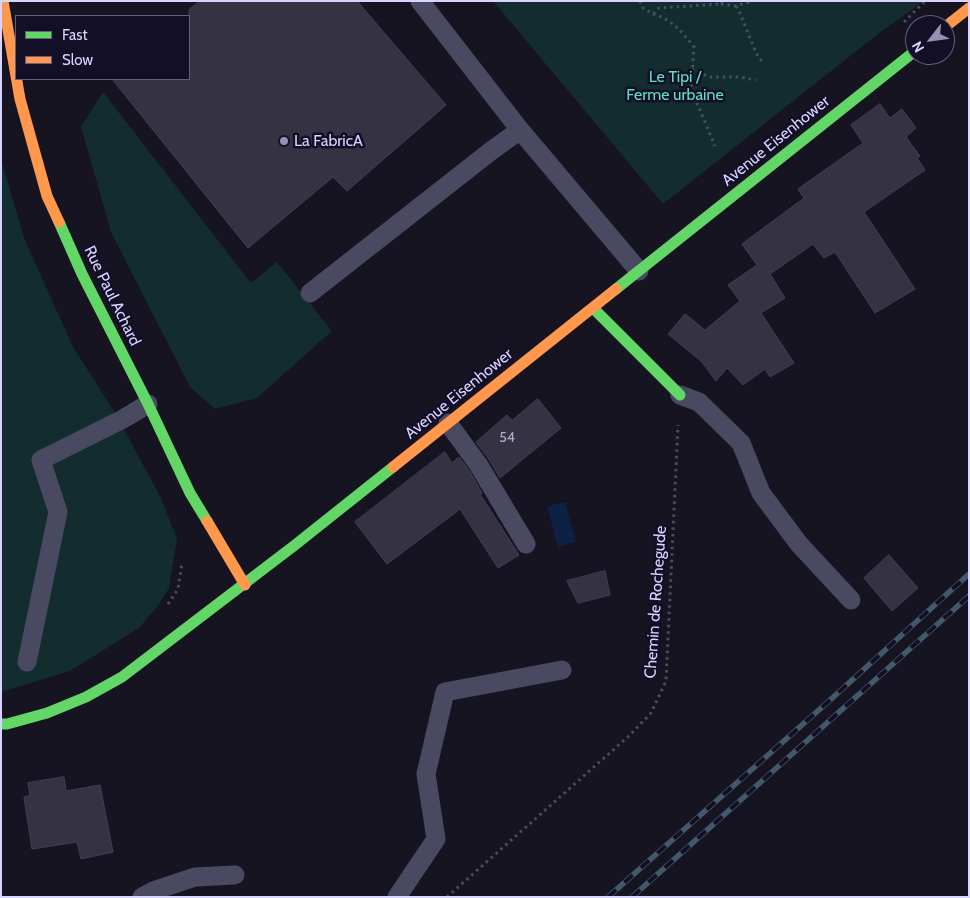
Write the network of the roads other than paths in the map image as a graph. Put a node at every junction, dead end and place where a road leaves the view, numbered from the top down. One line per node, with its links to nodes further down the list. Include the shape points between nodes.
1 (3, 1): 6 (street, Rue Paul Achard)
2 (420, 1): 8 (lane)
3 (969, 8): 4 (street)
4 (955, 19)
5 (905, 59): 9 (street, Avenue Eisenhower)
6 (15, 71)
7 (17, 80): 13 (street, Rue Paul Achard, via 48,196 82,274)
8 (520, 130): 9 (lane); 10 (lane)
9 (640, 271): 11 (street, Avenue Eisenhower)
10 (310, 293)
11 (592, 308): 12 (street); 14 (street, Avenue Eisenhower)
12 (680, 395): 17 (lane, via 699,402 741,443 761,493 799,544)
13 (148, 404): 16 (street, Rue Paul Achard, via 190,493); 18 (lane, via 124,420 41,460 58,512)
14 (448, 423): 15 (lane, via 478,464); 16 (street, Avenue Eisenhower)
15 (526, 544)
16 (245, 584): 20 (street, Avenue Eisenhower, via 122,677 47,713)
17 (852, 600)
18 (27, 662)
19 (562, 670): 23 (lane, via 445,692 426,774 436,839)
20 (1, 724)
21 (235, 875): 22 (lane, via 195,877 153,890)
22 (142, 897)
23 (397, 897)

